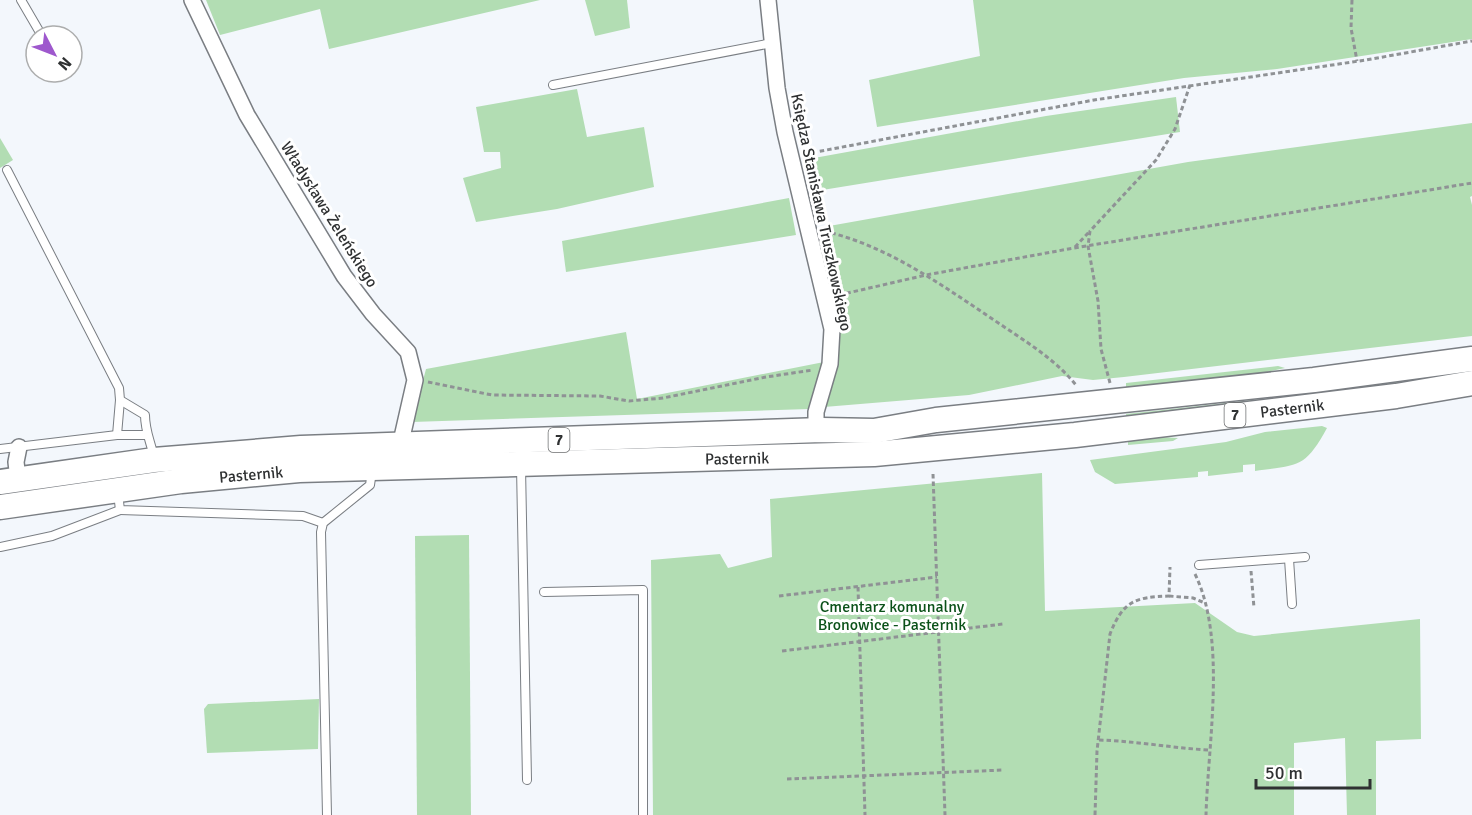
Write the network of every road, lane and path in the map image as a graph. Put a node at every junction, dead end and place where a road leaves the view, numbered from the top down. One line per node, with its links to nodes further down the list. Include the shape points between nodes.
1 (21, 0): 5 (lane)
2 (192, 0): 22 (street, Władysława Żeleńskiego, via 247,115 344,276 408,352)
3 (768, 0): 7 (street, Księdza Stanisława Truszkowskiego)
4 (1352, 0): 8 (path, via 1351,28)
5 (35, 24)
6 (1472, 41): 8 (path)
7 (772, 44): 9 (lane); 11 (street, Księdza Stanisława Truszkowskiego)
8 (1357, 61): 10 (path)
9 (554, 85)
10 (1190, 85): 11 (path); 15 (path, via 1175,129 1156,160)
11 (791, 156): 14 (street, Księdza Stanisława Truszkowskiego)
12 (7, 170): 26 (lane, via 119,388)
13 (1472, 183): 16 (path)
14 (809, 227): 18 (path, via 885,253); 19 (street, Księdza Stanisława Truszkowskiego)
15 (1090, 231): 16 (path); 17 (path)
16 (1088, 246): 17 (path); 23 (path, via 1098,301 1101,349)
17 (1074, 248): 18 (path)
18 (926, 275): 19 (path); 25 (path, via 1048,356)
19 (825, 298): 21 (street, Księdza Stanisława Truszkowskiego, via 833,346)
20 (1472, 359): 27 (main road, Pasternik / 7, via 936,420 874,431)
21 (829, 369): 22 (path, via 629,401 600,396 492,394); 27 (street, Księdza Stanisława Truszkowskiego, via 816,412)
22 (415, 380): 30 (street, Władysława Żeleńskiego)
23 (1110, 383)
24 (1472, 383): 34 (main road, Pasternik / 7, via 1396,396 1075,435 769,463)
25 (1076, 385)
26 (120, 400): 28 (lane); 29 (lane, via 145,415)
27 (816, 430): 30 (main road, Pasternik / 7)
28 (117, 435): 29 (lane); 31 (lane)
29 (146, 435): 33 (lane, via 152,443)
30 (400, 446): 33 (main road, Pasternik / 7, via 301,448)
31 (19, 447): 32 (lane); 37 (street)
32 (0, 449)
33 (154, 460): 37 (main road, Pasternik / 7)
34 (522, 462): 35 (main road, Pasternik / 7); 66 (lane)
35 (372, 466): 38 (main road, Pasternik / 7, via 255,473); 40 (lane, via 370,485)
36 (933, 474): 48 (path)
37 (9, 481)
38 (118, 499): 39 (main road, Pasternik / 7); 40 (lane, via 303,516); 41 (lane, via 52,536)
39 (0, 507)
40 (323, 523): 67 (lane)
41 (0, 547)
42 (1305, 557): 43 (lane)
43 (1289, 559): 44 (lane); 53 (lane)
44 (1250, 562): 46 (lane); 55 (path)
45 (1190, 565): 54 (path)
46 (1199, 565)
47 (1170, 567): 52 (path)
48 (937, 578): 49 (path); 57 (path)
49 (858, 587): 51 (path); 58 (path)
50 (544, 592): 68 (lane, via 643,590)
51 (779, 596)
52 (1169, 596): 54 (path, via 1193,598); 60 (path, via 1136,600 1116,619 1108,651)
53 (1292, 604)
54 (1207, 605): 61 (path, via 1212,680)
55 (1254, 608)
56 (1003, 624): 57 (path)
57 (940, 632): 58 (path); 63 (path)
58 (860, 642): 59 (path); 64 (path)
59 (782, 651)
60 (1099, 740): 61 (path); 71 (path)
61 (1209, 750): 72 (path)
62 (1003, 770): 63 (path)
63 (944, 772): 64 (path); 70 (path)
64 (864, 776): 65 (path); 69 (path)
65 (787, 779)
66 (527, 780)
67 (327, 815)
68 (644, 815)
69 (865, 815)
70 (945, 815)
71 (1095, 815)
72 (1206, 815)

